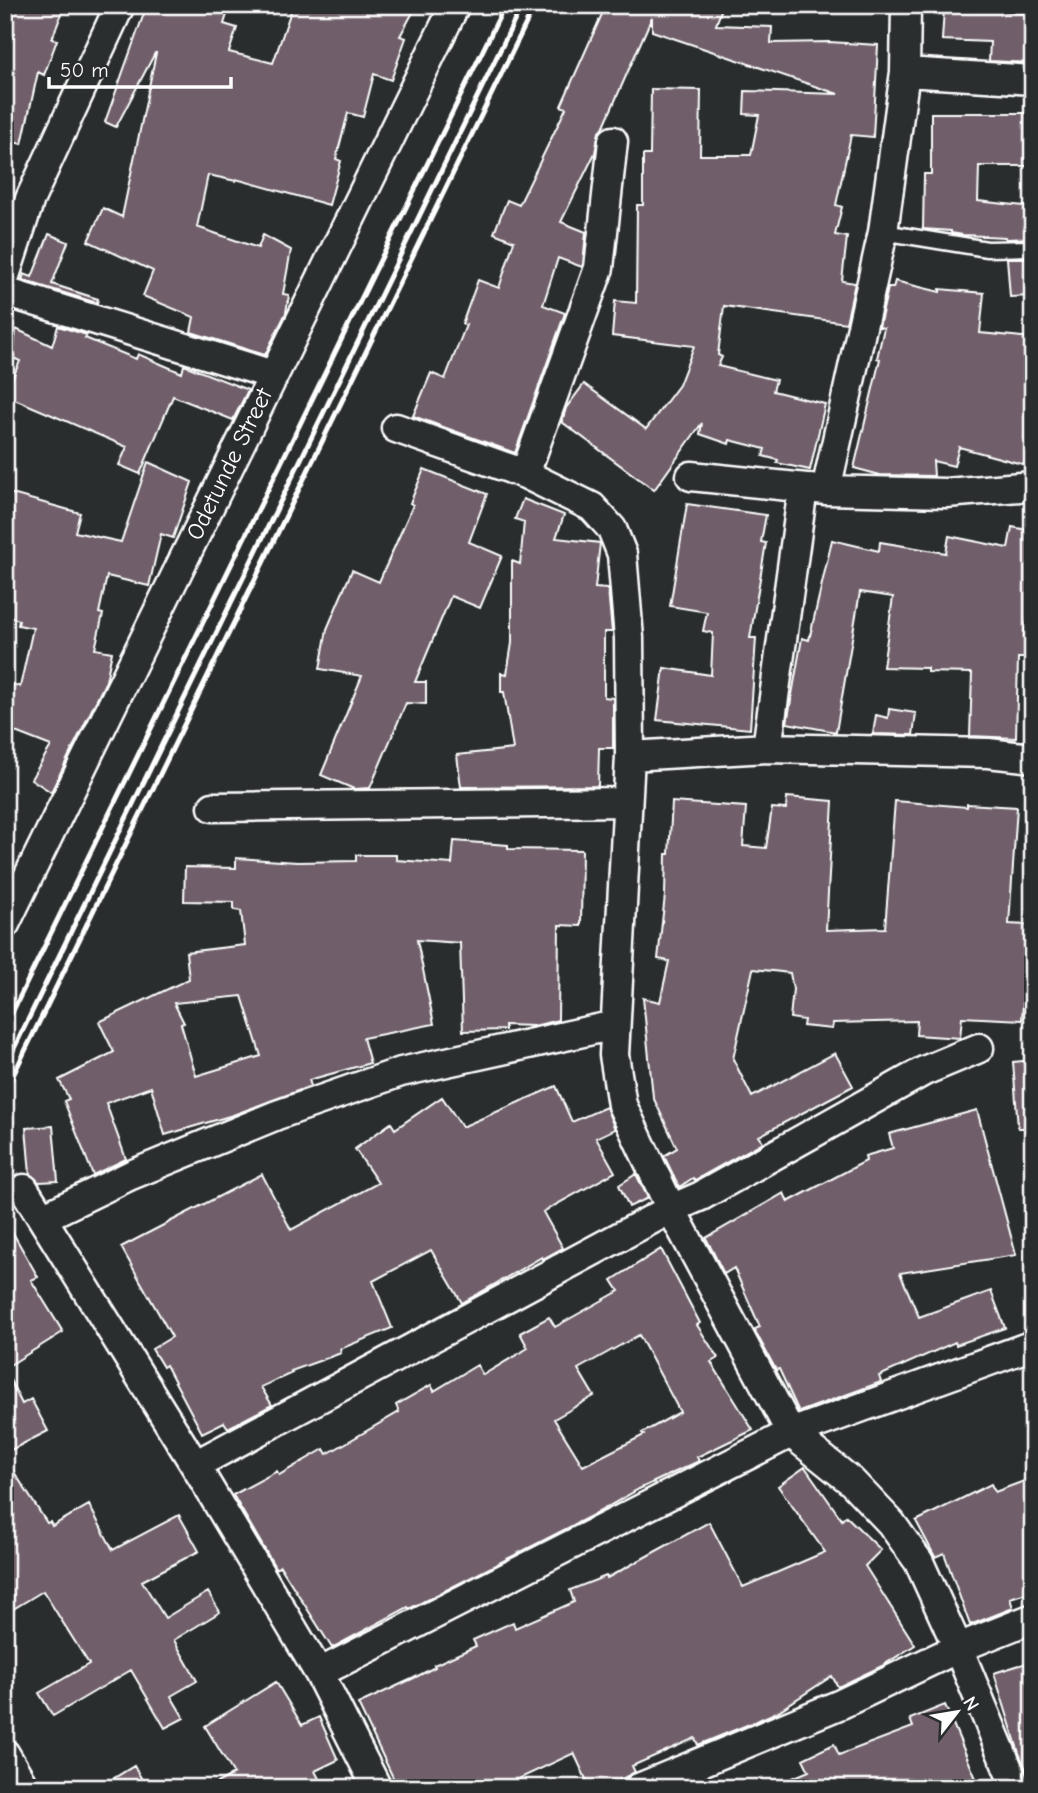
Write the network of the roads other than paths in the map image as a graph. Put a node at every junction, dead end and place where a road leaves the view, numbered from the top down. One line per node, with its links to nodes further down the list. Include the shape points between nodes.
1 (120, 5): 9 (street, via 30,199)
2 (455, 5): 11 (street, Odetunde Street)
3 (906, 5): 4 (street)
4 (905, 72): 5 (street); 7 (street)
5 (1033, 80)
6 (613, 141): 13 (street, via 599,268)
7 (883, 232): 8 (lane, via 987,249); 16 (street)
8 (1033, 248)
9 (5, 276)
10 (5, 292): 11 (street)
11 (273, 375): 22 (street, Odetunde Street)
12 (396, 428): 13 (street)
13 (524, 474): 18 (street, via 592,507 612,529 622,554 629,638)
14 (691, 476): 16 (street)
15 (1033, 486): 16 (street, via 946,493)
16 (814, 489): 17 (street)
17 (767, 748): 18 (street); 19 (street)
18 (630, 756): 20 (street)
19 (1033, 758)
20 (627, 802): 21 (street); 23 (street)
21 (213, 807)
22 (5, 924)
23 (615, 1026): 26 (street, via 614,1055 622,1105); 27 (street, via 401,1072 277,1115 143,1170)
24 (979, 1048): 26 (street, via 924,1071)
25 (23, 1189): 27 (street)
26 (671, 1209): 29 (street); 30 (street)
27 (43, 1218): 30 (street)
28 (1033, 1345): 29 (street)
29 (791, 1433): 32 (street, via 852,1482 891,1523 919,1562); 33 (street)
30 (195, 1465): 33 (street)
31 (1033, 1618): 32 (street)
32 (958, 1648): 37 (street, via 841,1704); 38 (street)
33 (319, 1673): 36 (street)
34 (5, 1754): 35 (street)
35 (25, 1788)
36 (377, 1788)
37 (639, 1788)
38 (1016, 1788)

